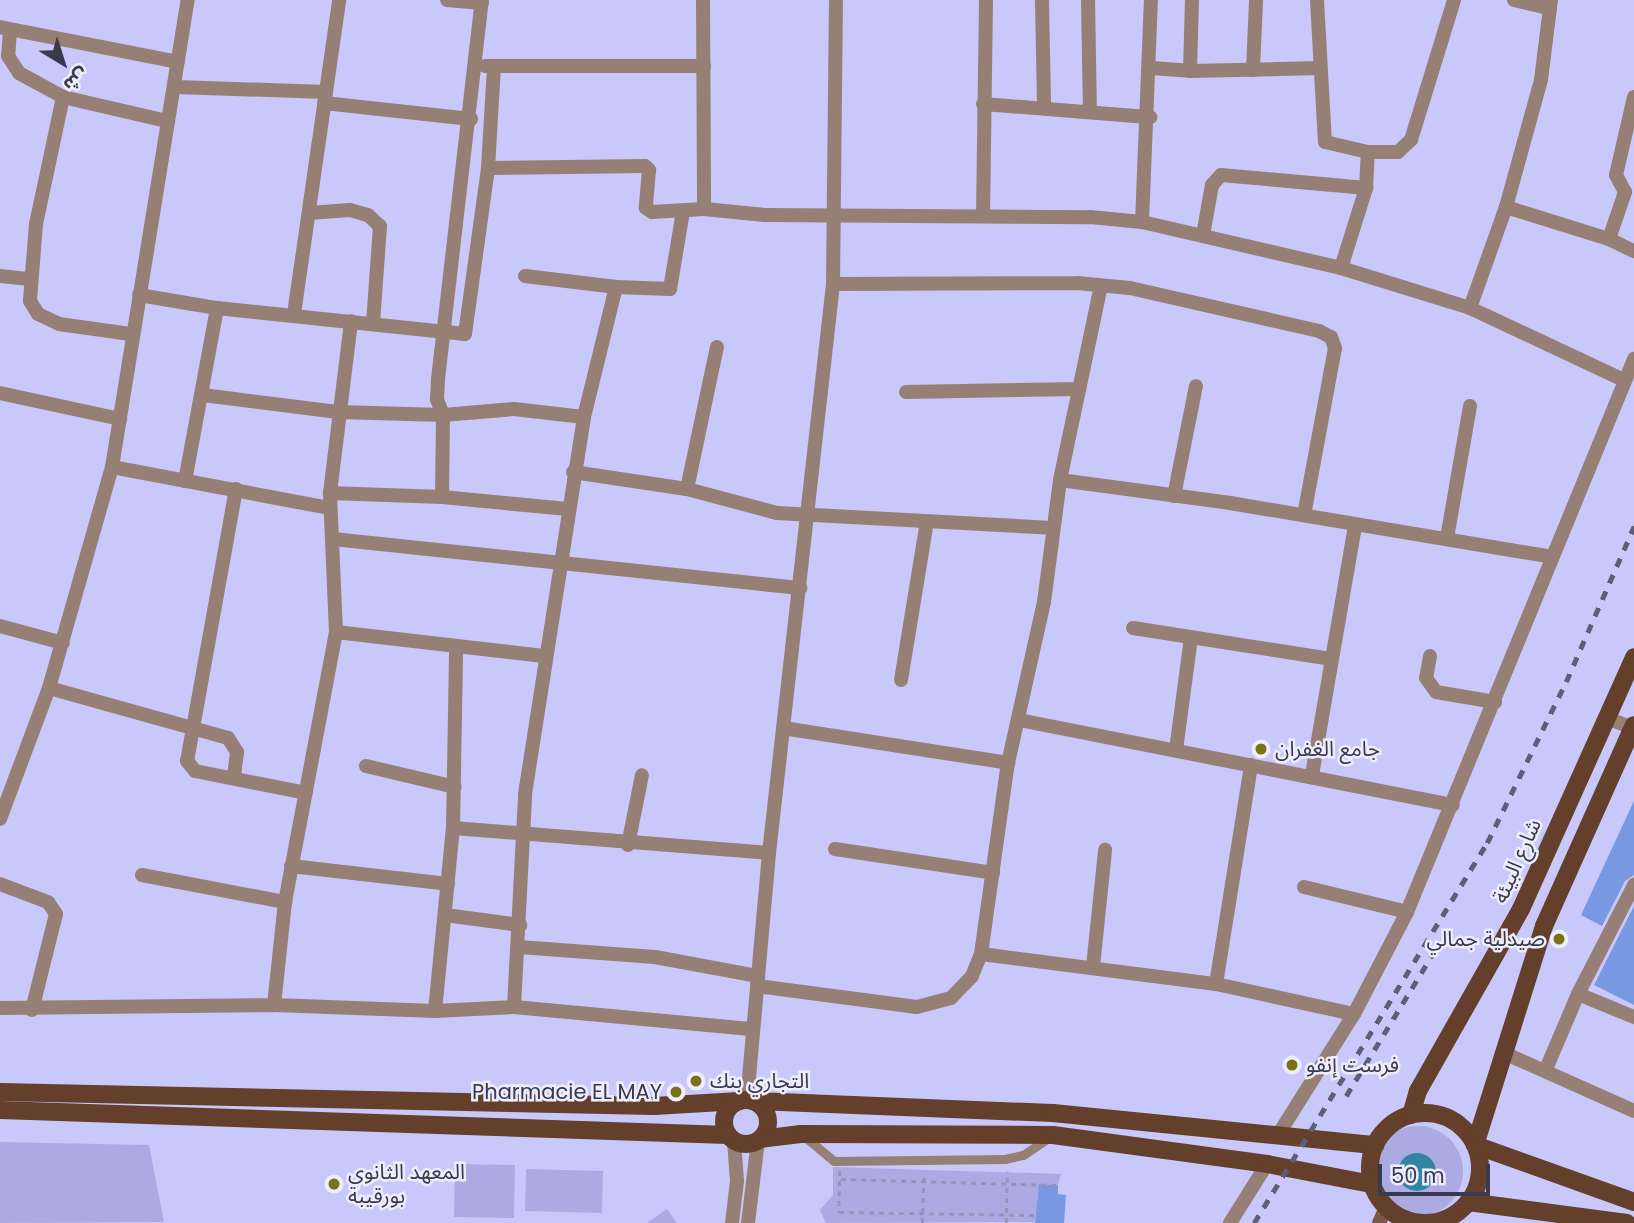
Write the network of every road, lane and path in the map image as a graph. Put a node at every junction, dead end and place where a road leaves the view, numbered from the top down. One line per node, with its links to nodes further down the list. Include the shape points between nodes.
1 (188, 0): 18 (street)
2 (339, 0): 29 (street)
3 (447, 0): 15 (street)
4 (703, 0): 20 (street)
5 (836, 0): 45 (street)
6 (986, 0): 30 (street)
7 (1042, 0): 31 (street)
8 (1088, 0): 32 (street)
9 (1151, 0): 22 (street)
10 (1192, 0): 25 (street)
11 (1256, 0): 24 (street)
12 (1317, 0): 23 (street)
13 (1454, 0): 36 (street, via 1408,147 1398,152)
14 (1514, 0): 16 (street)
15 (482, 2): 21 (street)
16 (1550, 4): 40 (street, via 1541,80)
17 (5, 29): 18 (street); 27 (street, via 8,56 15,68)
18 (178, 62): 26 (street)
19 (494, 66): 20 (street); 21 (street); 37 (street)
20 (704, 66): 41 (street)
21 (477, 67): 34 (street)
22 (1151, 68): 25 (street); 33 (street)
23 (1319, 68): 24 (street); 36 (street, via 1325,142)
24 (1253, 70): 25 (street)
25 (1190, 71)
26 (175, 87): 29 (street); 35 (street)
27 (63, 97): 35 (street); 53 (street)
28 (1634, 97): 39 (street, via 1616,175 1624,185)
29 (325, 98): 34 (street); 43 (street)
30 (983, 104): 31 (street); 44 (street)
31 (1044, 107): 32 (street)
32 (1090, 111): 33 (street)
33 (1150, 117): 46 (street)
34 (471, 119): 63 (street)
35 (167, 121): 57 (street)
36 (1368, 152): 38 (street)
37 (488, 169): 42 (street, via 645,166 649,170 646,208); 63 (street, via 468,330 465,334)
38 (1366, 188): 47 (street, via 1221,175 1212,185); 50 (street)
39 (1627, 205): 48 (street)
40 (1506, 207): 48 (street); 58 (street)
41 (704, 209): 42 (street); 45 (street)
42 (683, 211): 56 (street, via 670,289)
43 (309, 213): 60 (street); 62 (street, via 350,210 368,215 380,226)
44 (982, 216): 45 (street); 46 (street)
45 (836, 217): 54 (street)
46 (1142, 222): 47 (street)
47 (1203, 235): 50 (street)
48 (1609, 239): 49 (street)
49 (1634, 251)
50 (1341, 268): 58 (street)
51 (0, 276): 53 (street)
52 (525, 276): 56 (street)
53 (30, 279): 64 (street, via 30,301 38,314 84,330)
54 (833, 284): 55 (street); 88 (street)
55 (1101, 286): 69 (street); 89 (street, via 1130,288 1331,337 1335,348)
56 (616, 287): 76 (street)
57 (139, 295): 59 (street); 64 (street)
58 (1470, 308): 67 (street)
59 (216, 309): 60 (street); 72 (street)
60 (294, 314): 61 (street)
61 (351, 321): 62 (street); 74 (street)
62 (373, 324): 63 (street)
63 (443, 331): 75 (street, via 437,399)
64 (130, 334): 77 (street)
65 (717, 347): 83 (street)
66 (1634, 359): 67 (street)
67 (1624, 380): 95 (street)
68 (1196, 386): 84 (street)
69 (1079, 388): 70 (street); 80 (street)
70 (906, 392)
71 (0, 393): 77 (street)
72 (203, 395): 74 (street); 81 (street)
73 (1470, 406): 93 (street)
74 (338, 412): 75 (street); 86 (street)
75 (443, 415): 76 (street, via 514,409); 85 (street)
76 (583, 417): 79 (street)
77 (120, 419): 78 (street)
78 (112, 467): 81 (street); 102 (street)
79 (573, 472): 83 (street); 87 (street)
80 (1060, 480): 84 (street); 92 (street)
81 (186, 481): 82 (street)
82 (236, 489): 86 (street); 115 (street)
83 (687, 489): 88 (street, via 777,513)
84 (1174, 496): 89 (street)
85 (442, 497): 86 (street); 87 (street)
86 (330, 500): 94 (street)
87 (567, 509): 96 (street)
88 (808, 512): 90 (street); 97 (street)
89 (1304, 515): 91 (street)
90 (927, 522): 92 (street); 108 (street)
91 (1355, 525): 93 (street); 107 (street)
92 (1052, 528): 113 (street, via 1044,602)
93 (1447, 538): 95 (street)
94 (333, 539): 96 (street); 100 (street)
95 (1553, 557): 111 (street)
96 (559, 562): 97 (street); 104 (street)
97 (800, 588): 116 (street)
98 (0, 626): 102 (street)
99 (1133, 628): 101 (street)
100 (336, 632): 103 (street); 126 (street)
101 (1191, 638): 107 (street); 117 (street)
102 (63, 643): 109 (street)
103 (456, 649): 104 (street); 125 (street)
104 (544, 656): 130 (street, via 525,793)
105 (1430, 656): 111 (street, via 1426,678 1436,692)
106 (1634, 657): 110 (main road, شارع البيئة)
107 (1331, 659): 122 (street)
108 (901, 680)
109 (49, 688): 115 (street); 124 (street)
110 (1628, 688): 112 (main road, شارع البيئة)
111 (1495, 702): 127 (street)
112 (1606, 718): 114 (street); 166 (main road, شارع البيئة, via 1521,909 1418,1091)
113 (1018, 720): 117 (street); 118 (street)
114 (1634, 726): 160 (main road, via 1544,926)
115 (192, 728): 123 (street, via 232,742 237,752); 123 (street, via 187,761 191,767)
116 (783, 728): 118 (street); 134 (street)
117 (1176, 750): 119 (street)
118 (1008, 763): 136 (street)
119 (1251, 765): 122 (street); 150 (street)
120 (366, 766): 125 (street)
121 (642, 775): 131 (street)
122 (1312, 775): 127 (street)
123 (234, 777): 126 (street)
124 (6, 783): 128 (street)
125 (454, 787): 129 (street)
126 (306, 793): 135 (street)
127 (1453, 805): 143 (street)
128 (0, 819)
129 (453, 828): 130 (street); 139 (street)
130 (524, 834): 131 (street); 145 (street)
131 (628, 845): 134 (street)
132 (835, 849): 136 (street)
133 (1105, 850): 148 (street)
134 (769, 853): 149 (street)
135 (291, 866): 139 (street); 142 (street)
136 (993, 873): 147 (street)
137 (142, 875): 142 (street)
138 (0, 884): 155 (street, via 48,902 56,914)
139 (448, 884): 144 (street)
140 (1634, 885): 151 (street)
141 (1304, 887): 143 (street)
142 (285, 902): 152 (street)
143 (1407, 912): 157 (street)
144 (445, 915): 145 (street); 156 (street)
145 (520, 925): 146 (street)
146 (519, 947): 149 (street, via 655,957); 153 (street)
147 (981, 954): 148 (street); 149 (street, via 960,990 930,1006)
148 (1093, 967): 150 (street)
149 (757, 981): 159 (street)
150 (1216, 984): 157 (street)
151 (1578, 994): 158 (street); 161 (street)
152 (274, 1005): 155 (street); 156 (street)
153 (514, 1007): 156 (street); 159 (street)
154 (0, 1008): 155 (street)
155 (32, 1010)
156 (435, 1011)
157 (1354, 1014): 169 (street)
158 (1634, 1017)
159 (753, 1030): 163 (street)
160 (1504, 1053): 161 (street); 173 (main road)
161 (1546, 1069): 165 (street)
162 (0, 1092): 163 (main road, via 654,1106)
163 (747, 1101): 169 (main road, via 1053,1113); 170 (main road, via 725,1115); 171 (main road, via 764,1109 768,1121)
164 (0, 1110): 170 (main road)
165 (1634, 1111)
166 (1410, 1115): 172 (main road, via 1384,1132); 173 (main road, via 1432,1113 1452,1120)
167 (801, 1133): 168 (main road); 168 (lane, via 834,1161 1005,1160 1023,1155); 171 (main road)
168 (1053, 1135): 174 (main road)
169 (1278, 1135): 172 (main road)
170 (731, 1138): 171 (main road); 190 (street, via 737,1181)
171 (759, 1140): 191 (street)
172 (1375, 1145): 181 (main road, via 1370,1164)
173 (1475, 1145): 183 (main road, via 1480,1168); 184 (main road)
174 (1271, 1165): 181 (main road); 194 (street)
175 (840, 1167): 178 (path)
176 (924, 1169): 179 (path)
177 (1007, 1172): 180 (path)
178 (840, 1179): 179 (path); 185 (path, via 839,1212)
179 (924, 1181): 180 (path); 185 (path)
180 (1007, 1184): 182 (path); 186 (path)
181 (1372, 1184): 188 (main road)
182 (1058, 1185)
183 (1468, 1202): 189 (main road); 195 (main road, via 1458,1212)
184 (1634, 1202)
185 (922, 1213): 186 (path); 192 (path)
186 (1006, 1214): 187 (path); 193 (path)
187 (1036, 1214)
188 (1383, 1215): 195 (main road)
189 (1582, 1221): 196 (main road)
190 (732, 1223)
191 (748, 1223)
192 (922, 1223)
193 (1006, 1223)
194 (1230, 1223)
195 (1430, 1223)
196 (1627, 1223)

